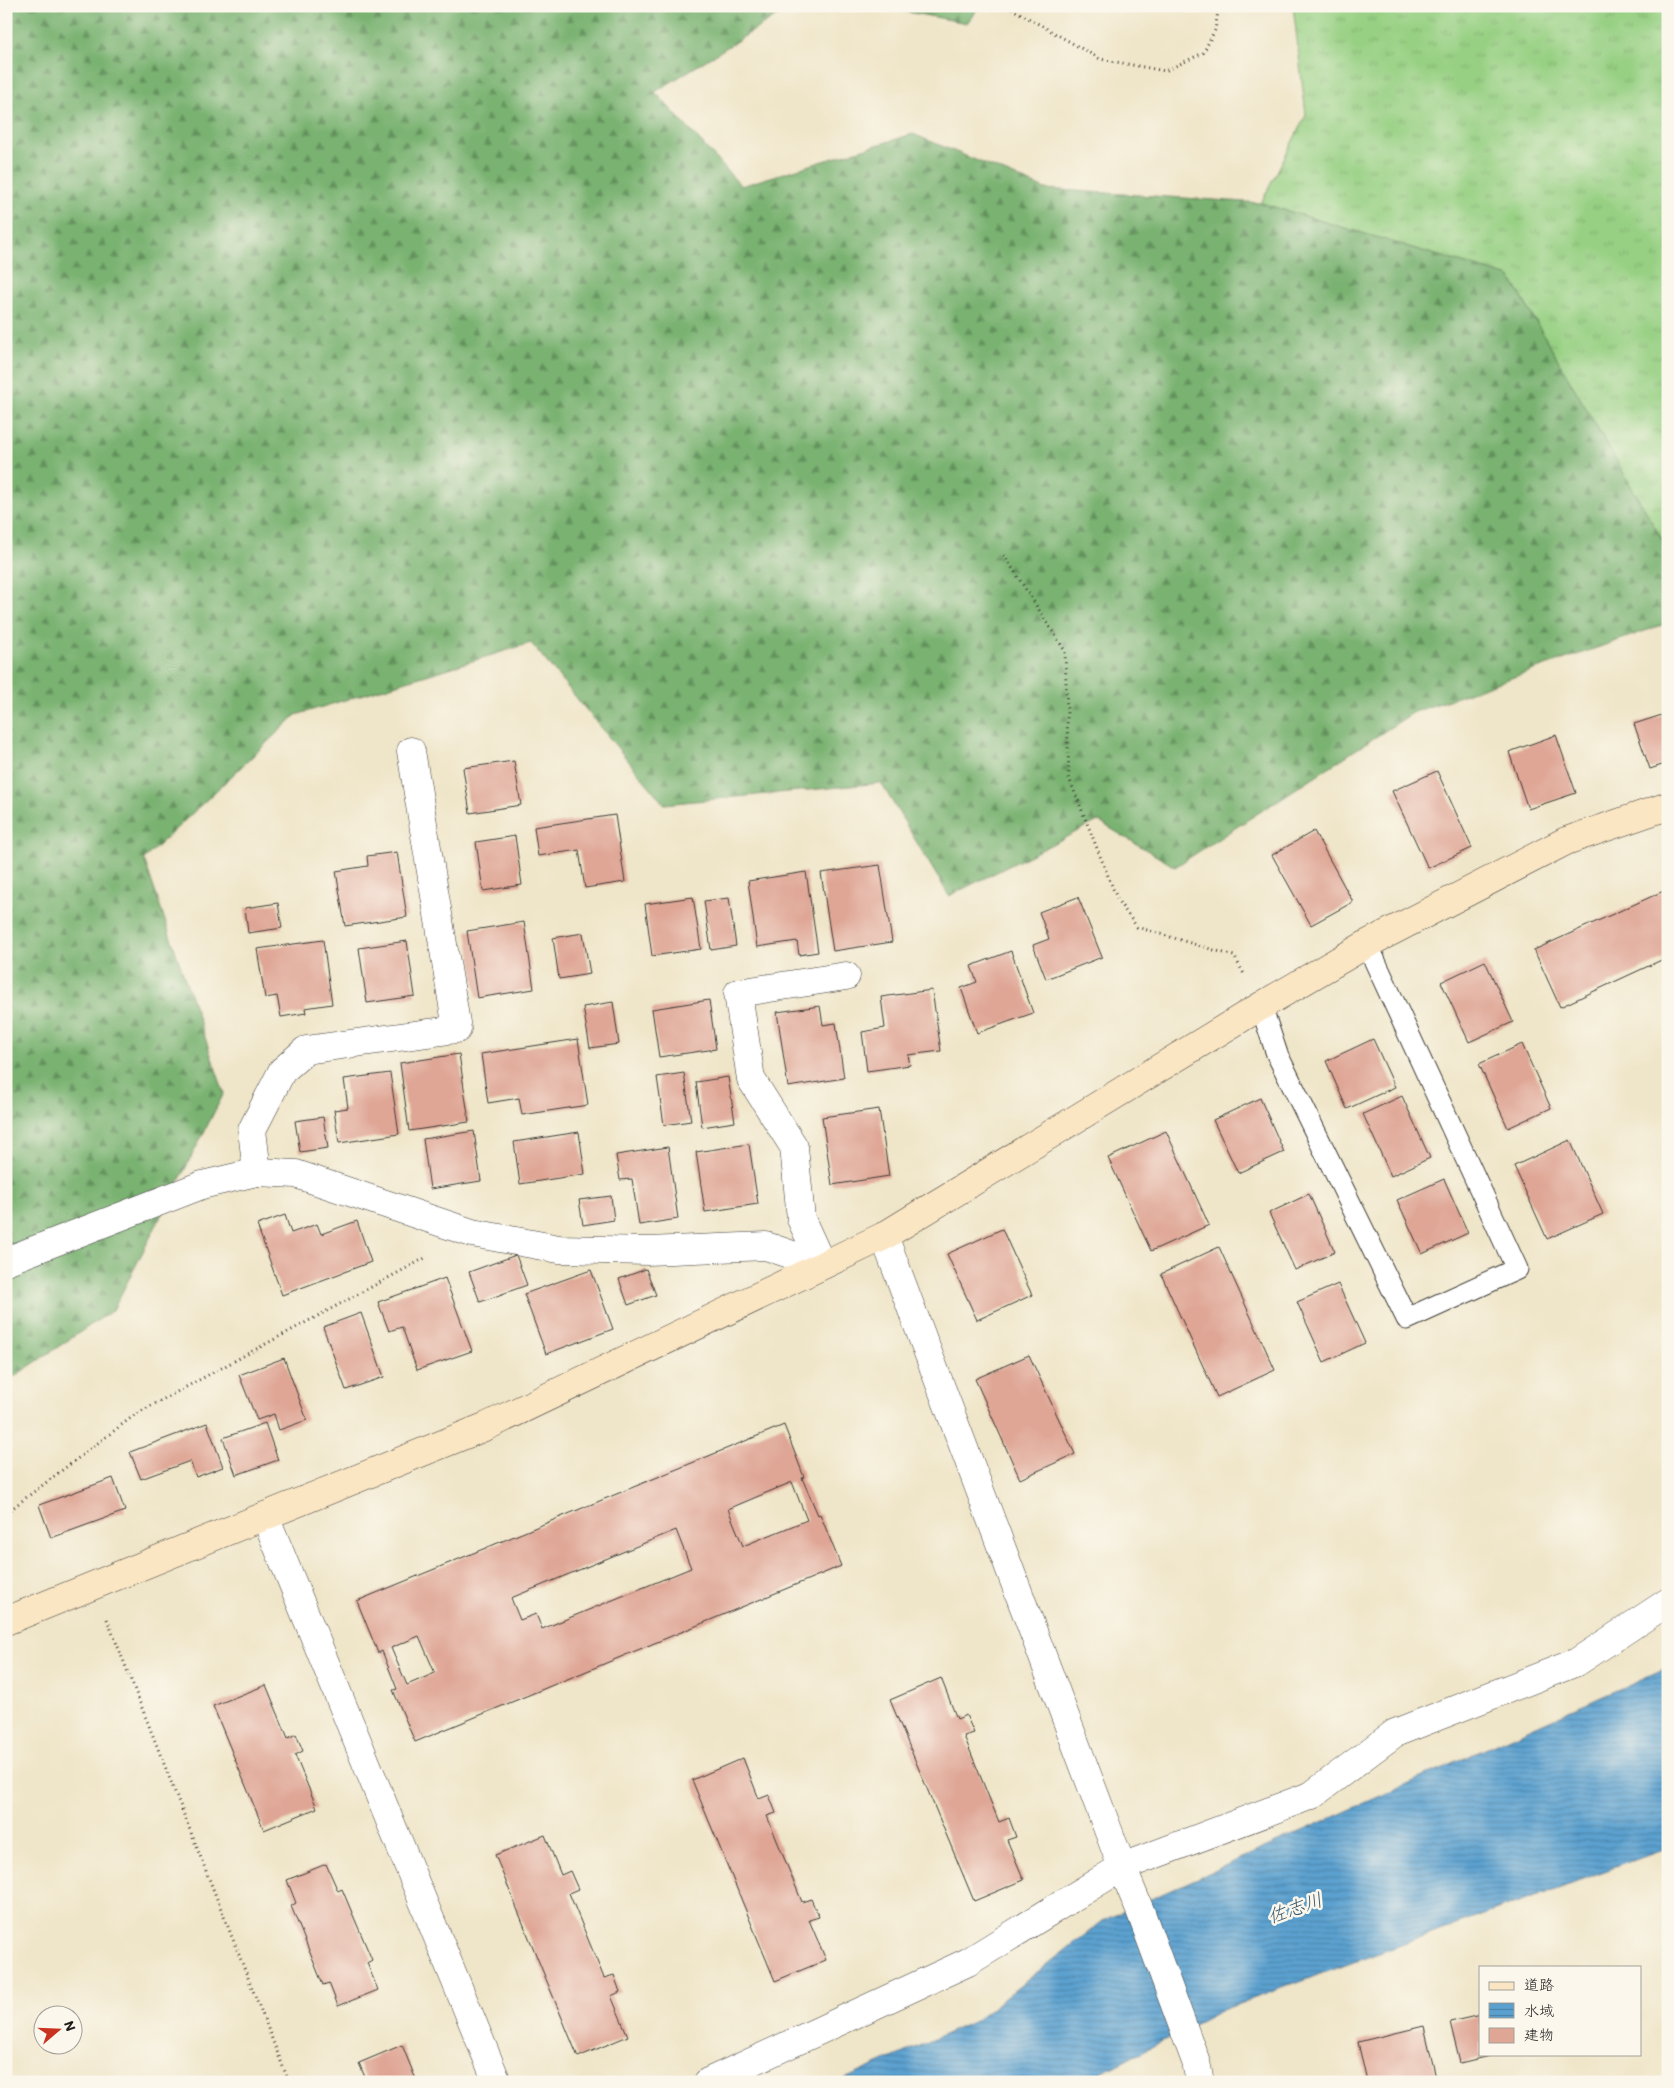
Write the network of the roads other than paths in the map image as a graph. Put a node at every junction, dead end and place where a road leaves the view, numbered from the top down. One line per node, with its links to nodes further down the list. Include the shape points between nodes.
1 (411, 751): 6 (street, via 457,1029 306,1050 282,1071 252,1130)
2 (1668, 806): 3 (street, via 1566,841)
3 (1367, 944): 5 (street); 5 (lane, via 1517,1269 1407,1319 1277,1054)
4 (846, 976): 9 (street, via 738,993 751,1079 794,1148 801,1219)
5 (1261, 1006): 7 (street)
6 (257, 1172): 8 (street, via 202,1185); 9 (street, via 296,1174 472,1233 559,1249 648,1251 766,1246)
7 (884, 1236): 9 (street); 13 (street)
8 (6, 1260)
9 (822, 1265): 10 (street, via 487,1426)
10 (265, 1516): 12 (street); 15 (street)
11 (1668, 1602): 13 (street, via 1577,1662 1395,1733 1312,1795)
12 (6, 1621)
13 (1122, 1867): 14 (street); 16 (street, via 968,1962)
14 (1198, 2072)
15 (497, 2082)
16 (708, 2082)

